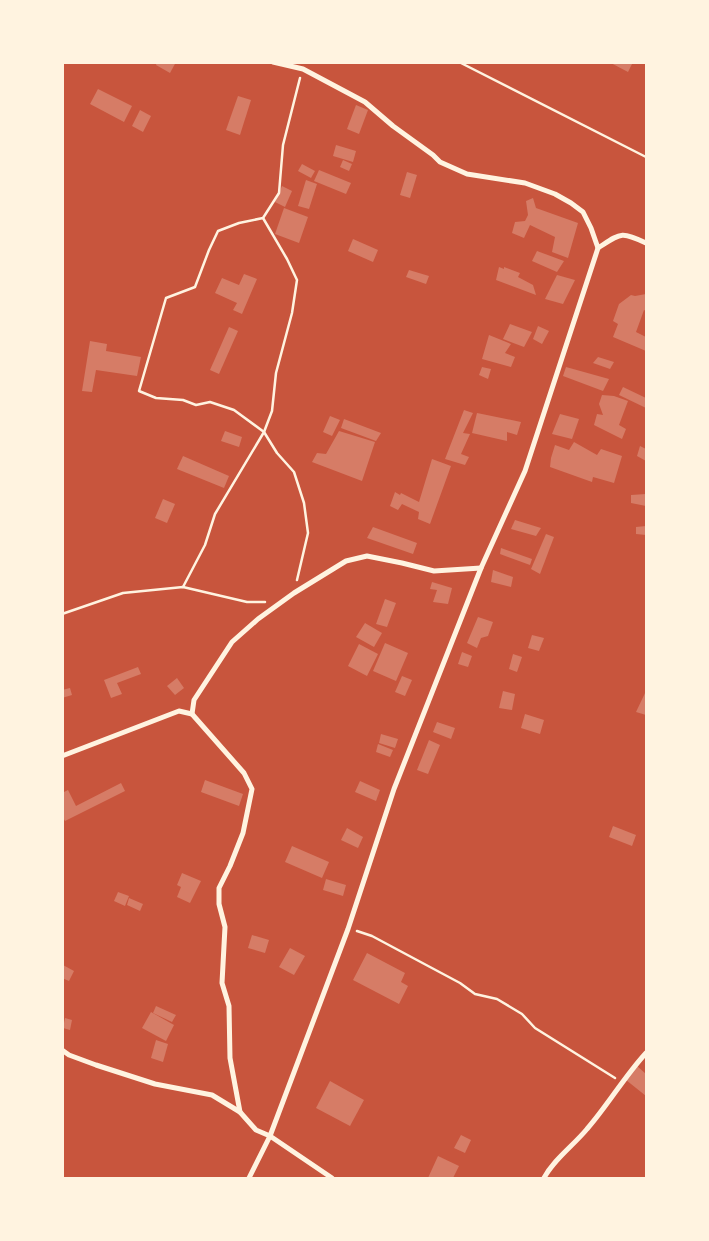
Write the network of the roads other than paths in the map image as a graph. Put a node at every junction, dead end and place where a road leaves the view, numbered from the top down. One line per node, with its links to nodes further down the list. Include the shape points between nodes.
1 (273, 62): 3 (street, via 303,69 365,102 440,162 467,174 524,183 572,203 583,212)
2 (646, 243): 3 (street, via 630,235 618,235)
3 (598, 248): 4 (street, via 525,471)
4 (481, 568): 5 (street, via 434,571 367,556 346,562 294,593 232,642 194,700); 10 (street, via 394,789 348,929)
5 (192, 714): 6 (street, via 179,711); 9 (street, via 244,773 252,789 243,833 219,888 219,904 226,926 222,983 230,1006 230,1058)
6 (62, 756)
7 (62, 1050): 9 (street, via 155,1084 212,1095)
8 (646, 1053): 13 (street)
9 (240, 1112): 10 (street, via 256,1130)
10 (270, 1136): 11 (street); 12 (street)
11 (249, 1178)
12 (332, 1178)
13 (544, 1178)

